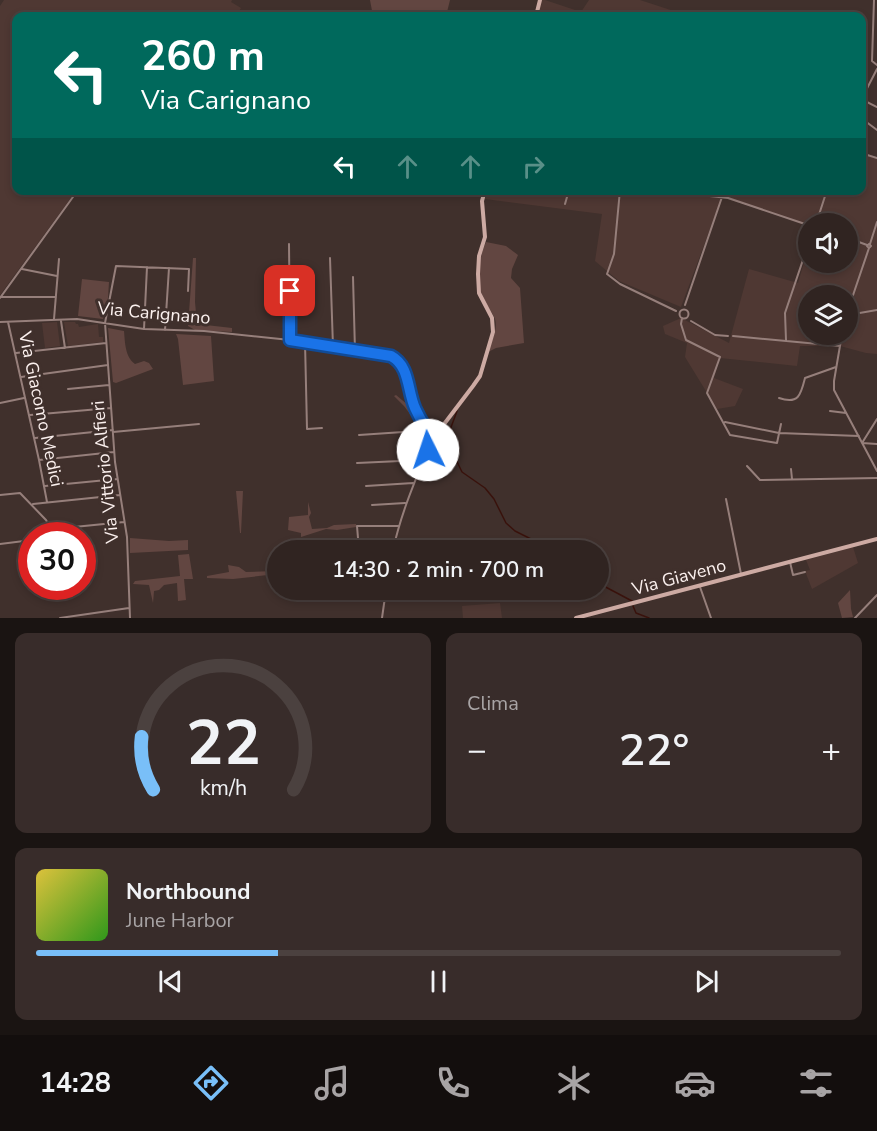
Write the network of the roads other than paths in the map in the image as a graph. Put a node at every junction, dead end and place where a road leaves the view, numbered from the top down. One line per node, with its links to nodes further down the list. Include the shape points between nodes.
1 (874, 0): 2 (street)
2 (872, 34): 3 (street); 4 (street, via 872,61)
3 (877, 35)
4 (877, 67): 5 (street)
5 (866, 89)
6 (74, 195): 25 (street)
7 (484, 195): 74 (main road, via 479,289 492,318 493,332 474,386)
8 (568, 195): 13 (street)
9 (620, 195): 34 (street, via 614,254 607,274 620,284)
10 (709, 195): 12 (street)
11 (825, 195): 14 (street)
12 (722, 196): 15 (street); 34 (street)
13 (565, 204)
14 (820, 213)
15 (798, 222)
16 (877, 222): 19 (street)
17 (858, 242): 19 (street)
18 (289, 244): 46 (street)
19 (869, 246): 20 (street); 29 (street)
20 (877, 249)
21 (330, 258): 51 (street)
22 (59, 259): 27 (street)
23 (147, 267): 24 (street); 41 (street, Via Vittorio Alfieri, via 116,266); 42 (street)
24 (169, 268): 30 (street, via 189,269); 43 (street)
25 (21, 269): 27 (street); 31 (street)
26 (799, 273): 47 (street, via 785,313)
27 (57, 276): 32 (street)
28 (353, 277): 53 (street)
29 (856, 285)
30 (188, 291)
31 (1, 297): 32 (street)
32 (56, 297): 37 (street)
33 (877, 310): 35 (street)
34 (681, 311): 36 (street); 36 (street, via 680,317)
35 (858, 313)
36 (685, 318): 44 (street, via 715,335); 68 (street, via 681,324 686,340 720,357 707,393)
37 (54, 320): 38 (street, Via Carignano); 40 (street, Via Carignano)
38 (61, 320): 41 (street, Via Carignano); 52 (street)
39 (0, 322): 40 (street, Via Carignano)
40 (8, 322): 54 (street, Via Giacomo Medici)
41 (105, 322): 42 (street, Via Carignano); 49 (street, Via Vittorio Alfieri)
42 (144, 329): 43 (street, Via Carignano)
43 (165, 330): 46 (street, Via Carignano)
44 (729, 336)
45 (733, 336): 47 (street)
46 (290, 340): 48 (street, Via Carignano)
47 (786, 340): 50 (street)
48 (305, 342): 51 (street, Via Carignano); 71 (street, via 307,429)
49 (106, 343): 52 (street); 55 (street, Via Vittorio Alfieri)
50 (840, 346): 56 (street)
51 (333, 347): 53 (street, Via Carignano)
52 (64, 348): 54 (street)
53 (355, 351): 74 (street, Via Carignano, via 397,360 405,370 416,409)
54 (15, 353): 57 (street, Via Giacomo Medici)
55 (108, 365): 57 (street); 58 (street, Via Vittorio Alfieri)
56 (836, 367): 61 (street, via 805,378 796,398); 65 (street, via 834,390)
57 (21, 378): 60 (street, Via Giacomo Medici)
58 (109, 385): 59 (street); 63 (street, Via Vittorio Alfieri)
59 (68, 388)
60 (25, 398): 62 (street); 66 (street, Via Giacomo Medici)
61 (779, 398)
62 (0, 404)
63 (111, 408): 66 (street); 72 (street, Via Vittorio Alfieri)
64 (830, 411): 65 (street)
65 (846, 413): 76 (street)
66 (29, 415): 77 (street, Via Giacomo Medici)
67 (877, 419): 78 (street)
68 (723, 422): 73 (street); 73 (street, via 731,436 777,443)
69 (199, 424): 72 (street)
70 (781, 424): 73 (street)
71 (322, 428)
72 (113, 431): 77 (street); 80 (street, Via Vittorio Alfieri)
73 (779, 433): 76 (street)
74 (430, 434): 75 (street, via 418,431); 82 (street)
75 (359, 435)
76 (859, 436): 78 (street)
77 (34, 438): 81 (street, Via Giacomo Medici)
78 (862, 442): 79 (street); 86 (street)
79 (877, 444)
80 (114, 452): 81 (street); 88 (street, Via Vittorio Alfieri)
81 (39, 460): 91 (street, Via Giacomo Medici)
82 (422, 460): 83 (street); 90 (street)
83 (357, 463)
84 (747, 466): 89 (street, via 760,480)
85 (791, 469): 89 (street)
86 (877, 471)
87 (877, 478): 89 (street)
88 (117, 479): 91 (street); 94 (street, Via Vittorio Alfieri)
89 (792, 479)
90 (413, 483): 92 (street); 97 (street)
91 (45, 486): 96 (street, Via Giacomo Medici)
92 (366, 486)
93 (0, 495): 98 (street, via 20,493)
94 (120, 495): 96 (street); 101 (street, Via Vittorio Alfieri)
95 (726, 499): 111 (street)
96 (47, 502): 98 (street)
97 (406, 503): 99 (street); 103 (street)
98 (33, 504): 100 (street)
99 (372, 505)
100 (46, 522)
101 (124, 522): 102 (street); 115 (street, Via Vittorio Alfieri)
102 (96, 526)
103 (399, 526): 104 (street, via 357,526); 105 (street)
104 (358, 540)
105 (396, 540)
106 (877, 540): 109 (main road, Via Giaveno)
107 (18, 542): 108 (street)
108 (0, 544)
109 (789, 562): 110 (street, via 794,575); 111 (main road, Via Giaveno)
110 (805, 572)
111 (741, 574): 112 (main road, Via Giaveno)
112 (700, 585): 119 (main road, Via Giaveno); 120 (street)
113 (877, 595): 121 (street)
114 (385, 600): 118 (street)
115 (129, 608): 116 (street); 117 (street, Via Vittorio Alfieri)
116 (60, 618)
117 (130, 618)
118 (382, 618)
119 (576, 618)
120 (711, 618)
121 (855, 618)

